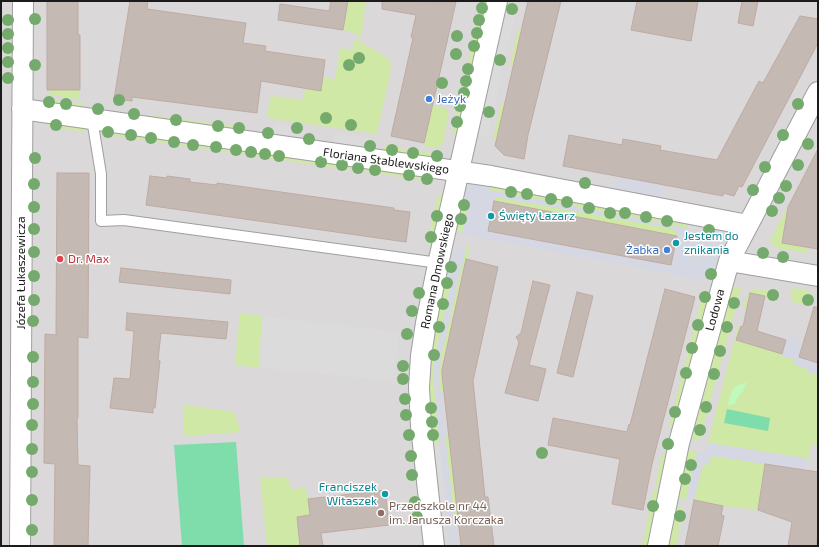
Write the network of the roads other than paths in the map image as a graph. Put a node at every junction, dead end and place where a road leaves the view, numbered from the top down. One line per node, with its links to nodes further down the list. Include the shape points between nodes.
1 (23, 1): 4 (street, Józefa Łukaszewicza)
2 (497, 1): 6 (street, Romana Dmowskiego)
3 (818, 92): 7 (street, Lodowa)
4 (22, 109): 5 (street, Floriana Stablewskiego); 11 (street, Józefa Łukaszewicza)
5 (92, 119): 6 (street, Floriana Stablewskiego); 9 (lane, via 101,174 101,221 124,220)
6 (459, 172): 7 (street, Floriana Stablewskiego); 9 (street, Romana Dmowskiego)
7 (748, 225): 8 (street, Lodowa)
8 (729, 261): 10 (street); 13 (street, Lodowa, via 679,443)
9 (439, 263): 12 (street, Romana Dmowskiego, via 420,356 419,387)
10 (818, 276)
11 (20, 546)
12 (434, 546)
13 (658, 546)

